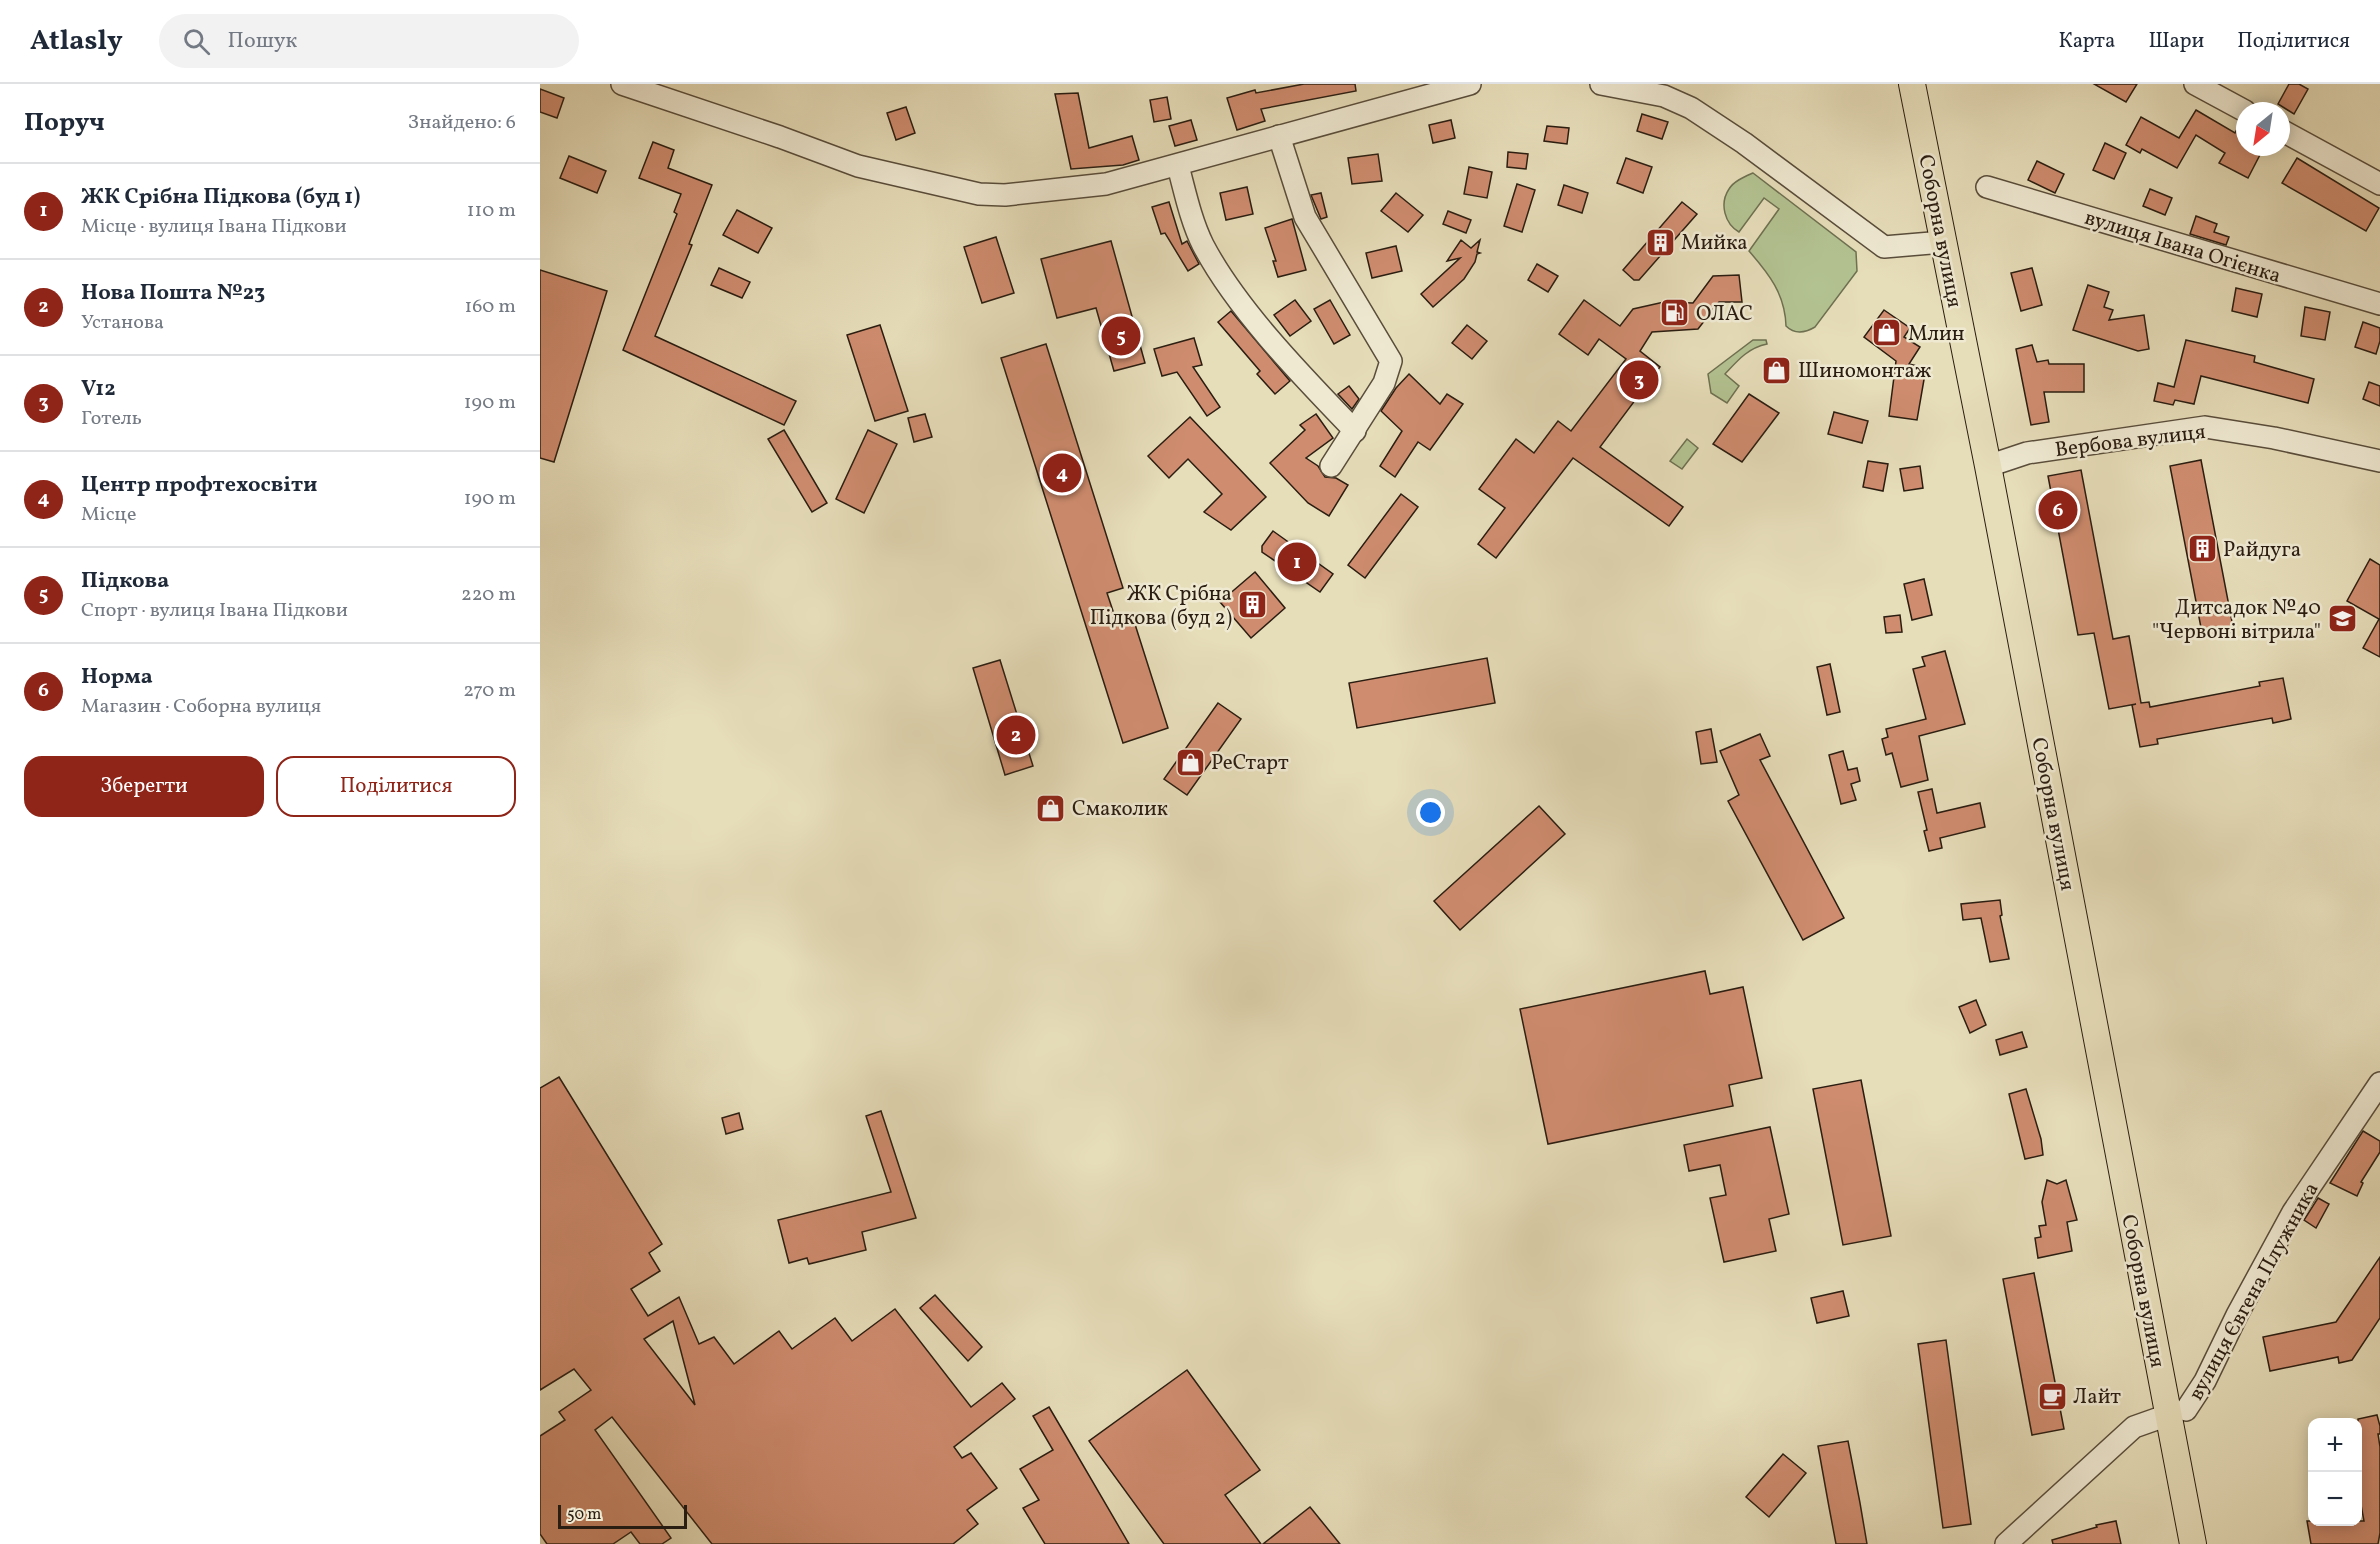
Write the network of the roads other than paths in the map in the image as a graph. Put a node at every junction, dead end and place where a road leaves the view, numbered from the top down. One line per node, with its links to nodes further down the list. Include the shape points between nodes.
1 (622, 84): 9 (street, via 858,166 979,194 1045,193 1106,184)
2 (1470, 84): 8 (street)
3 (1601, 84): 12 (street, via 1664,96 1691,108 1884,247)
4 (1911, 84): 12 (main road, Соборна вулиця)
5 (2195, 84): 6 (street)
6 (2236, 106)
7 (2290, 135): 10 (street)
8 (1279, 136): 9 (street); 14 (street, via 1305,217 1391,361 1384,383)
9 (1178, 166): 14 (street, via 1203,244 1227,283 1272,340)
10 (2380, 184)
11 (1986, 187): 13 (street, вулиця Івана Огієнка)
12 (1943, 242): 17 (main road, Соборна вулиця)
13 (2380, 304)
14 (1355, 431): 16 (street)
15 (2380, 461): 17 (street, Вербова вулиця, via 2205,427 2027,453)
16 (1330, 466)
17 (1988, 466): 19 (main road, Соборна вулиця)
18 (2380, 1083): 19 (street, вулиця Євгена Плужника, via 2293,1212 2205,1381)
19 (2177, 1412): 20 (street, via 2134,1428); 21 (main road, Соборна вулиця)
20 (2006, 1544)
21 (2193, 1544)

